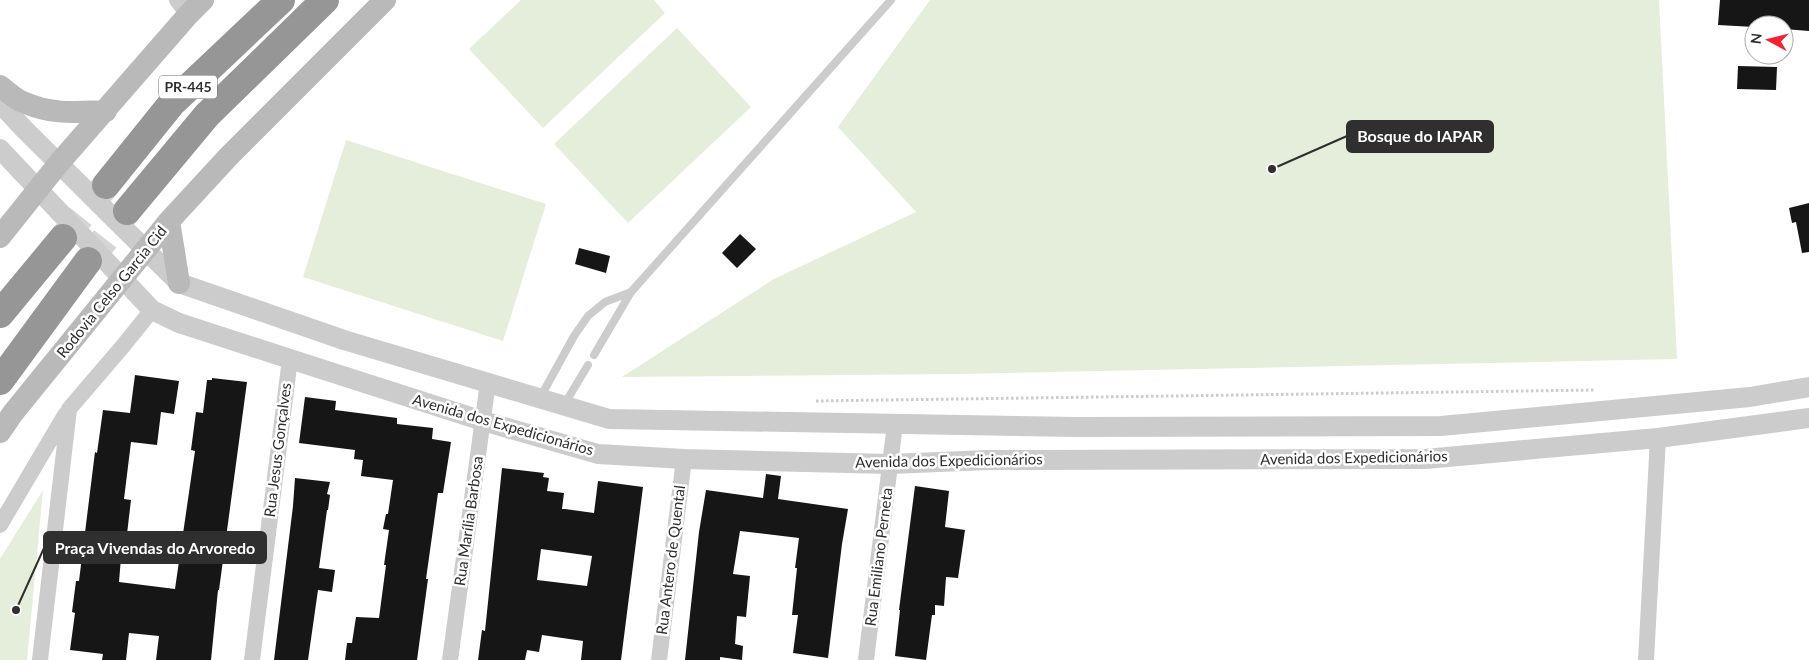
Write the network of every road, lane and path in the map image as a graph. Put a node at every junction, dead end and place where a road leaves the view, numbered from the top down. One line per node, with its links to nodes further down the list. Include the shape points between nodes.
1 (281, 0): 11 (highway, PR-445, via 172,103)
2 (325, 0): 13 (highway, PR-445, via 207,115)
3 (385, 0): 14 (main road, Rodovia Celso Garcia Cid)
4 (891, 0): 21 (lane)
5 (189, 5): 8 (main road, PR-445)
6 (0, 86): 8 (main road, via 21,102 43,109 61,113)
7 (0, 103): 10 (street, Avenida dos Expedicionários)
8 (106, 111): 10 (main road, PR-445)
9 (0, 149): 12 (street, Avenida dos Expedicionários)
10 (59, 163): 12 (main road, PR-445); 17 (street, Avenida dos Expedicionários)
11 (106, 185)
12 (38, 189): 15 (main road, PR-445); 19 (street, Avenida dos Expedicionários)
13 (128, 211)
14 (169, 220): 17 (main road, Rodovia Celso Garcia Cid); 20 (main road)
15 (0, 238)
16 (63, 238): 23 (highway)
17 (146, 250): 19 (main road, Rodovia Celso Garcia Cid); 20 (street, Avenida dos Expedicionários)
18 (88, 261): 27 (highway)
19 (123, 278): 22 (street, Avenida dos Expedicionários); 39 (main road, Rodovia Celso Garcia Cid)
20 (180, 283): 28 (street, Avenida dos Expedicionários, via 344,340)
21 (631, 292): 24 (lane); 31 (lane, via 605,302 588,316)
22 (152, 310): 25 (street, Avenida dos Expedicionários, via 179,323); 35 (street)
23 (0, 314)
24 (594, 355)
25 (290, 359): 37 (street, Avenida dos Expedicionários); 45 (street, Rua Jesus Gonçalves)
26 (588, 365): 33 (lane)
27 (0, 381)
28 (488, 382): 31 (street, Avenida dos Expedicionários); 37 (street, Rua Marília Barbosa)
29 (1809, 387): 34 (street, Avenida dos Expedicionários, via 1750,397)
30 (1598, 390): 32 (path)
31 (540, 398): 33 (street, Avenida dos Expedicionários)
32 (814, 401)
33 (564, 405): 38 (street, Avenida dos Expedicionários, via 609,419)
34 (1656, 405): 38 (street, Avenida dos Expedicionários, via 1441,426); 40 (street)
35 (69, 409): 43 (street); 44 (street)
36 (1809, 418): 40 (street, Avenida dos Expedicionários)
37 (483, 421): 41 (street, Avenida dos Expedicionários, via 598,454); 46 (street, Rua Marília Barbosa)
38 (895, 424): 42 (street, Rua Emiliano Perneta)
39 (0, 432)
40 (1658, 438): 42 (street, Avenida dos Expedicionários, via 1425,459 988,460); 49 (street)
41 (684, 459): 42 (street, Avenida dos Expedicionários); 47 (street, Rua Antero de Quental)
42 (890, 464): 48 (street, Rua Emiliano Perneta)
43 (0, 525)
44 (40, 660)
45 (252, 660)
46 (450, 660)
47 (659, 660)
48 (866, 660)
49 (1646, 660)

